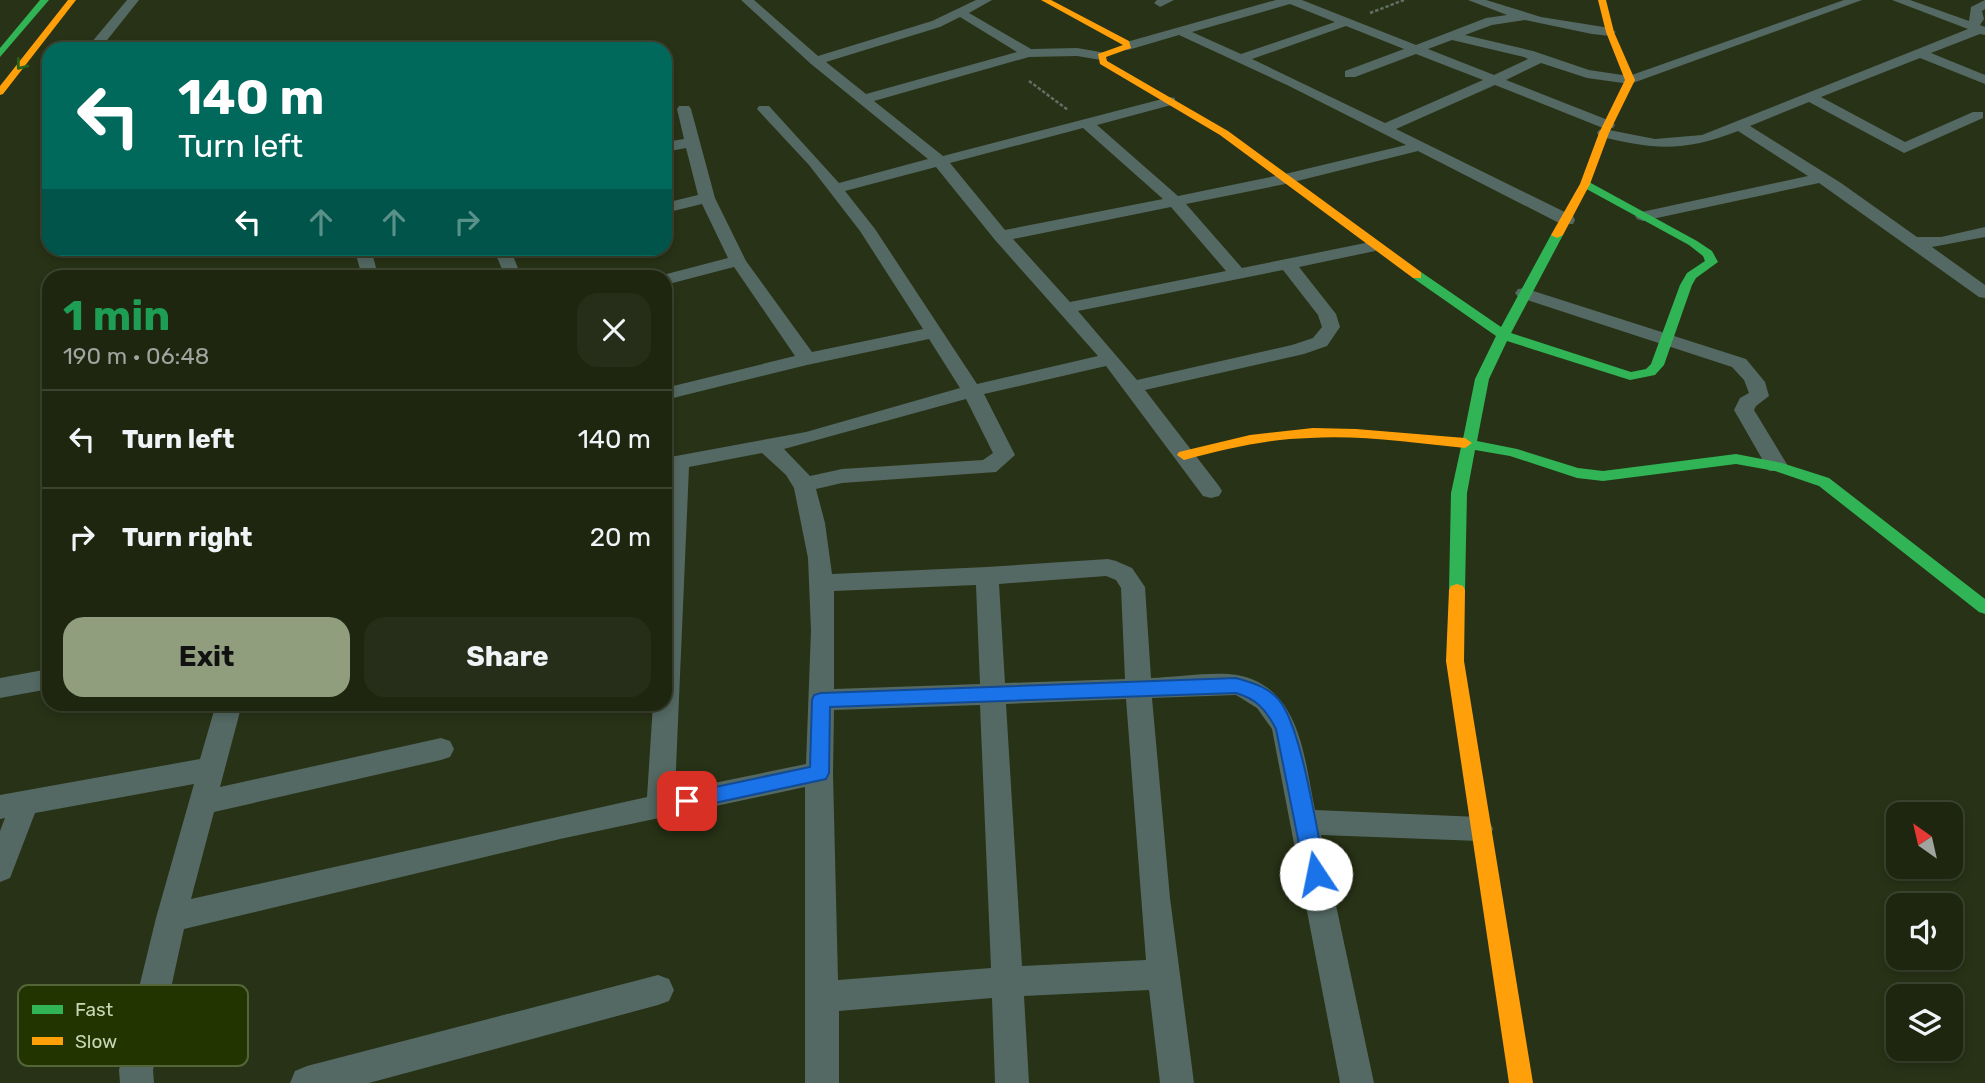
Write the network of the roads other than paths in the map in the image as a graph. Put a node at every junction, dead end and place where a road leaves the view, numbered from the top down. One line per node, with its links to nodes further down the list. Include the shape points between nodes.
1 (45, 0): 26 (main road)
2 (72, 0): 36 (main road, one-way to 36)
3 (133, 0): 22 (street)
4 (747, 0): 31 (street)
5 (986, 0): 15 (street)
6 (1045, 0): 23 (main road)
7 (1291, 0): 17 (street); 19 (street)
8 (1474, 0): 16 (street)
9 (1602, 0): 20 (main road)
10 (1824, 0): 14 (street)
11 (1856, 0): 14 (street)
12 (1898, 0): 18 (street)
13 (1985, 3): 18 (street, via 1975,9)
14 (1840, 5): 34 (street)
15 (961, 12): 25 (street); 31 (street)
16 (1524, 18): 20 (street); 21 (street, via 1490,21)
17 (1346, 22): 24 (street); 30 (street)
18 (1979, 28): 27 (street)
19 (1180, 31): 23 (street); 30 (street)
20 (1610, 32): 34 (main road)
21 (1452, 36): 24 (street); 29 (street)
22 (99, 42)
23 (1128, 46): 28 (main road)
24 (1418, 50): 32 (street); 33 (street)
25 (1028, 53): 28 (street); 38 (street)
26 (0, 54)
27 (1922, 54): 35 (street); 37 (street)
28 (1101, 56): 39 (main road, via 1103,62)
29 (1540, 58): 33 (street); 34 (street, via 1587,74)
30 (1238, 59): 45 (street)
31 (816, 61): 38 (street)
32 (1350, 74)
33 (1497, 80): 45 (street); 46 (street)
34 (1630, 80): 46 (main road)
35 (1985, 80)
36 (0, 92)
37 (1810, 97): 42 (street, via 1904,148); 44 (street)
38 (864, 99): 50 (street)
39 (1170, 101): 43 (street); 52 (main road, via 1224,133)
40 (684, 108): 47 (street)
41 (764, 109): 54 (street)
42 (1978, 115)
43 (1086, 123): 50 (street); 56 (street)
44 (1740, 126): 46 (street, via 1705,139 1668,144 1637,142); 51 (street)
45 (1385, 128): 49 (street)
46 (1606, 129): 53 (main road)
47 (692, 142): 48 (street); 55 (street)
48 (672, 146)
49 (1420, 146): 52 (street); 59 (street)
50 (940, 161): 54 (street); 61 (street)
51 (1821, 178): 58 (street); 62 (street)
52 (1285, 179): 56 (street); 63 (main road)
53 (1585, 184): 58 (main road); 59 (main road)
54 (836, 188): 71 (street)
55 (707, 198): 57 (street); 64 (street)
56 (1175, 201): 61 (street); 66 (street)
57 (672, 206)
58 (1643, 216): 73 (main road, via 1693,243 1712,262 1691,276)
59 (1567, 220): 68 (main road)
60 (1985, 232): 62 (street, via 1951,241)
61 (1001, 236): 70 (street)
62 (1913, 242): 69 (street)
63 (1375, 246): 65 (street); 72 (main road)
64 (738, 261): 67 (street); 74 (street)
65 (1287, 263): 66 (street); 76 (street, via 1327,314 1331,327 1320,342)
66 (1237, 273): 70 (street)
67 (672, 278)
68 (1524, 293): 72 (main road); 73 (street)
69 (1985, 293)
70 (1067, 308): 75 (street)
71 (936, 332): 74 (street); 77 (street)
72 (1503, 335): 73 (main road, via 1630,376 1650,372 1657,365); 79 (main road, via 1482,379)
73 (1667, 338): 83 (street, via 1729,359 1749,372 1759,396 1747,402 1744,410)
74 (807, 359): 78 (street)
75 (1111, 359): 76 (street); 77 (street)
76 (1132, 387): 81 (street)
77 (972, 391): 80 (street); 84 (street, via 1001,446 1004,455 997,462 988,467 842,476)
78 (672, 392)
79 (1469, 443): 81 (main road, via 1293,434 1240,441); 83 (main road, via 1577,473 1603,475 1736,459); 103 (main road, via 1460,493 1455,661)
80 (766, 446): 82 (street); 84 (street, via 793,467)
81 (1184, 456): 85 (street)
82 (672, 464)
83 (1777, 466): 88 (main road, via 1824,482)
84 (804, 485): 87 (street, via 814,522)
85 (1211, 491)
86 (987, 576): 87 (street); 91 (street, via 1108,567 1124,574 1133,587); 92 (street)
87 (821, 583): 93 (street)
88 (1985, 608)
89 (42, 680): 90 (street)
90 (0, 688)
91 (1138, 688): 92 (street); 102 (street, via 1236,685 1258,692 1273,706 1285,729); 106 (street)
92 (995, 692): 93 (street); 107 (street)
93 (821, 700): 98 (street)
94 (227, 711): 97 (street)
95 (663, 711): 101 (street)
96 (442, 749): 99 (street)
97 (211, 769): 99 (street); 100 (street)
98 (819, 773): 101 (street); 110 (street)
99 (202, 803): 105 (street)
100 (13, 805): 104 (street)
101 (660, 806): 105 (street)
102 (1305, 822): 103 (street); 115 (street)
103 (1479, 829): 116 (main road)
104 (0, 869)
105 (171, 918): 108 (street)
106 (1162, 974): 107 (street); 114 (street)
107 (1007, 982): 110 (street); 113 (street)
108 (156, 985)
109 (659, 990): 111 (street)
110 (825, 997): 112 (street)
111 (307, 1083)
112 (822, 1083)
113 (1012, 1083)
114 (1177, 1083)
115 (1357, 1083)
116 (1521, 1083)

